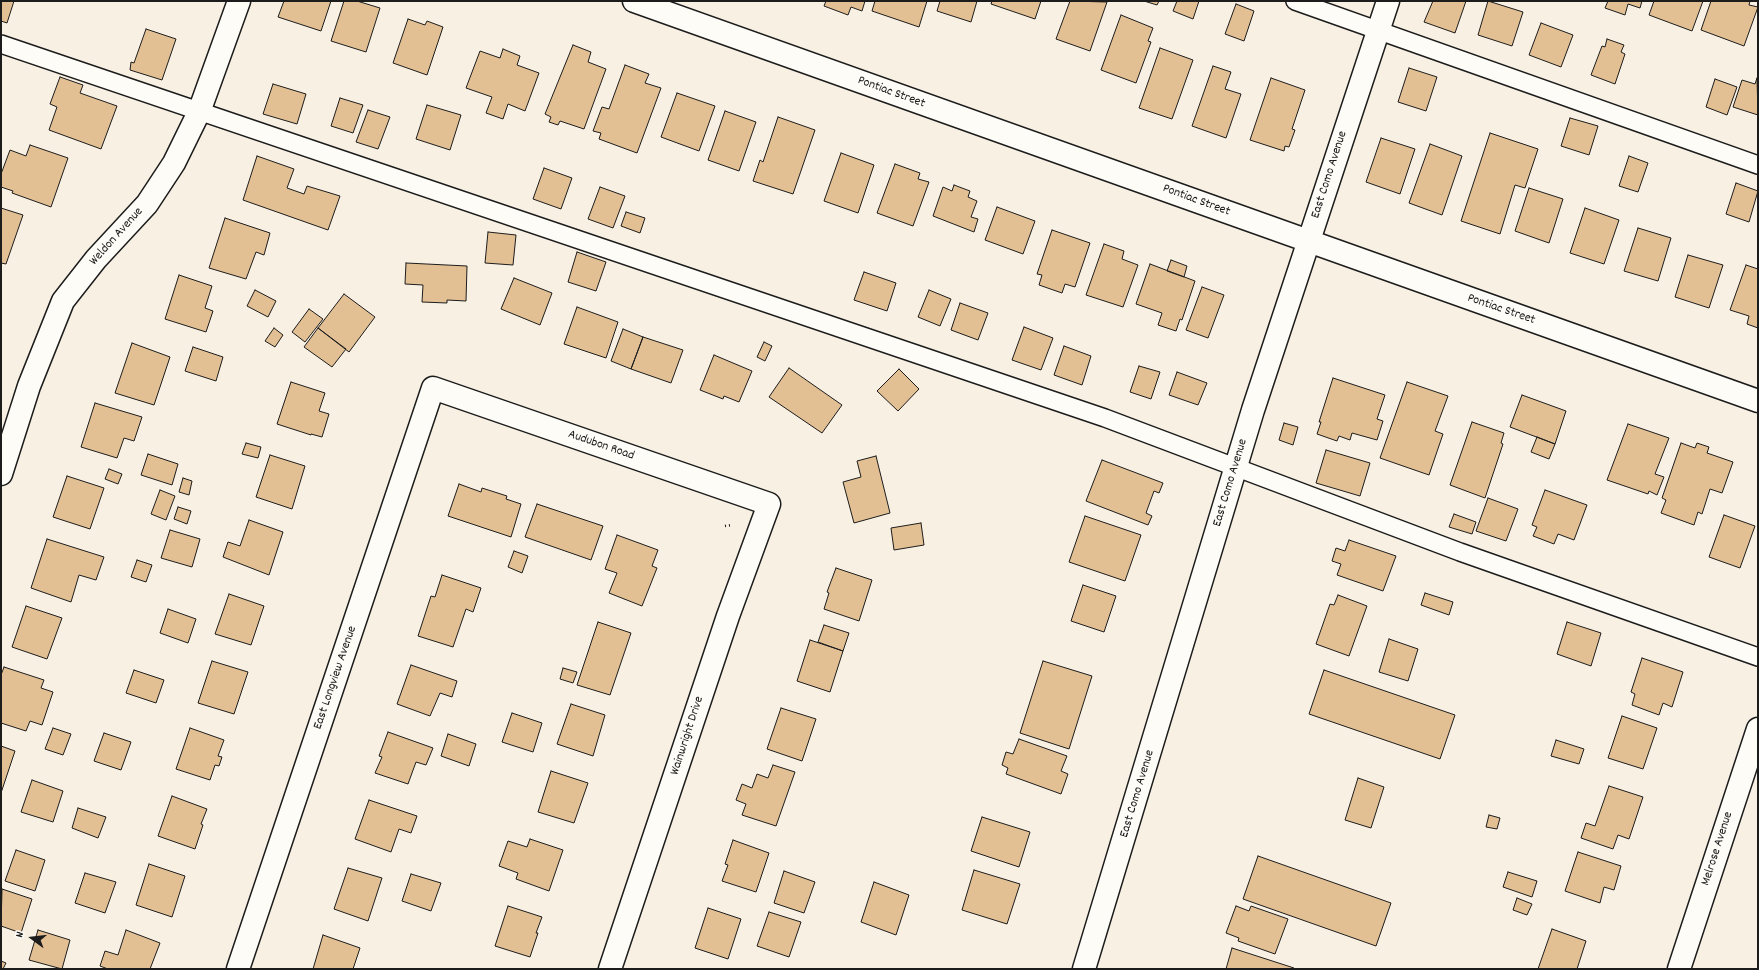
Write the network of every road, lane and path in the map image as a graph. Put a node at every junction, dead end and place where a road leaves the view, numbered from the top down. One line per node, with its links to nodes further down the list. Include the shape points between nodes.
1 (239, 1): 7 (street, Weldon Avenue)
2 (634, 1): 9 (street, Pontiac Street)
3 (1295, 1): 5 (lane)
4 (1388, 1): 5 (street, East Como Avenue)
5 (1378, 31): 8 (lane); 9 (street, East Como Avenue)
6 (1, 44): 7 (lane)
7 (199, 112): 12 (lane, via 1105,418); 13 (street, Weldon Avenue, via 174,163 147,204 96,259 63,301 29,386)
8 (1758, 165)
9 (1308, 241): 11 (street, Pontiac Street); 12 (street, East Como Avenue)
10 (433, 388): 14 (street, Audubon Road); 19 (street, East Longview Avenue)
11 (1758, 401)
12 (1236, 467): 17 (lane, via 1467,555); 21 (street, East Como Avenue)
13 (1, 474)
14 (769, 504): 20 (street, Wainwright Drive, via 728,616)
15 (732, 525): 16 (path)
16 (725, 526)
17 (1758, 657)
18 (1758, 729): 22 (street, Melrose Avenue)
19 (238, 969)
20 (610, 969)
21 (1084, 969)
22 (1678, 969)

